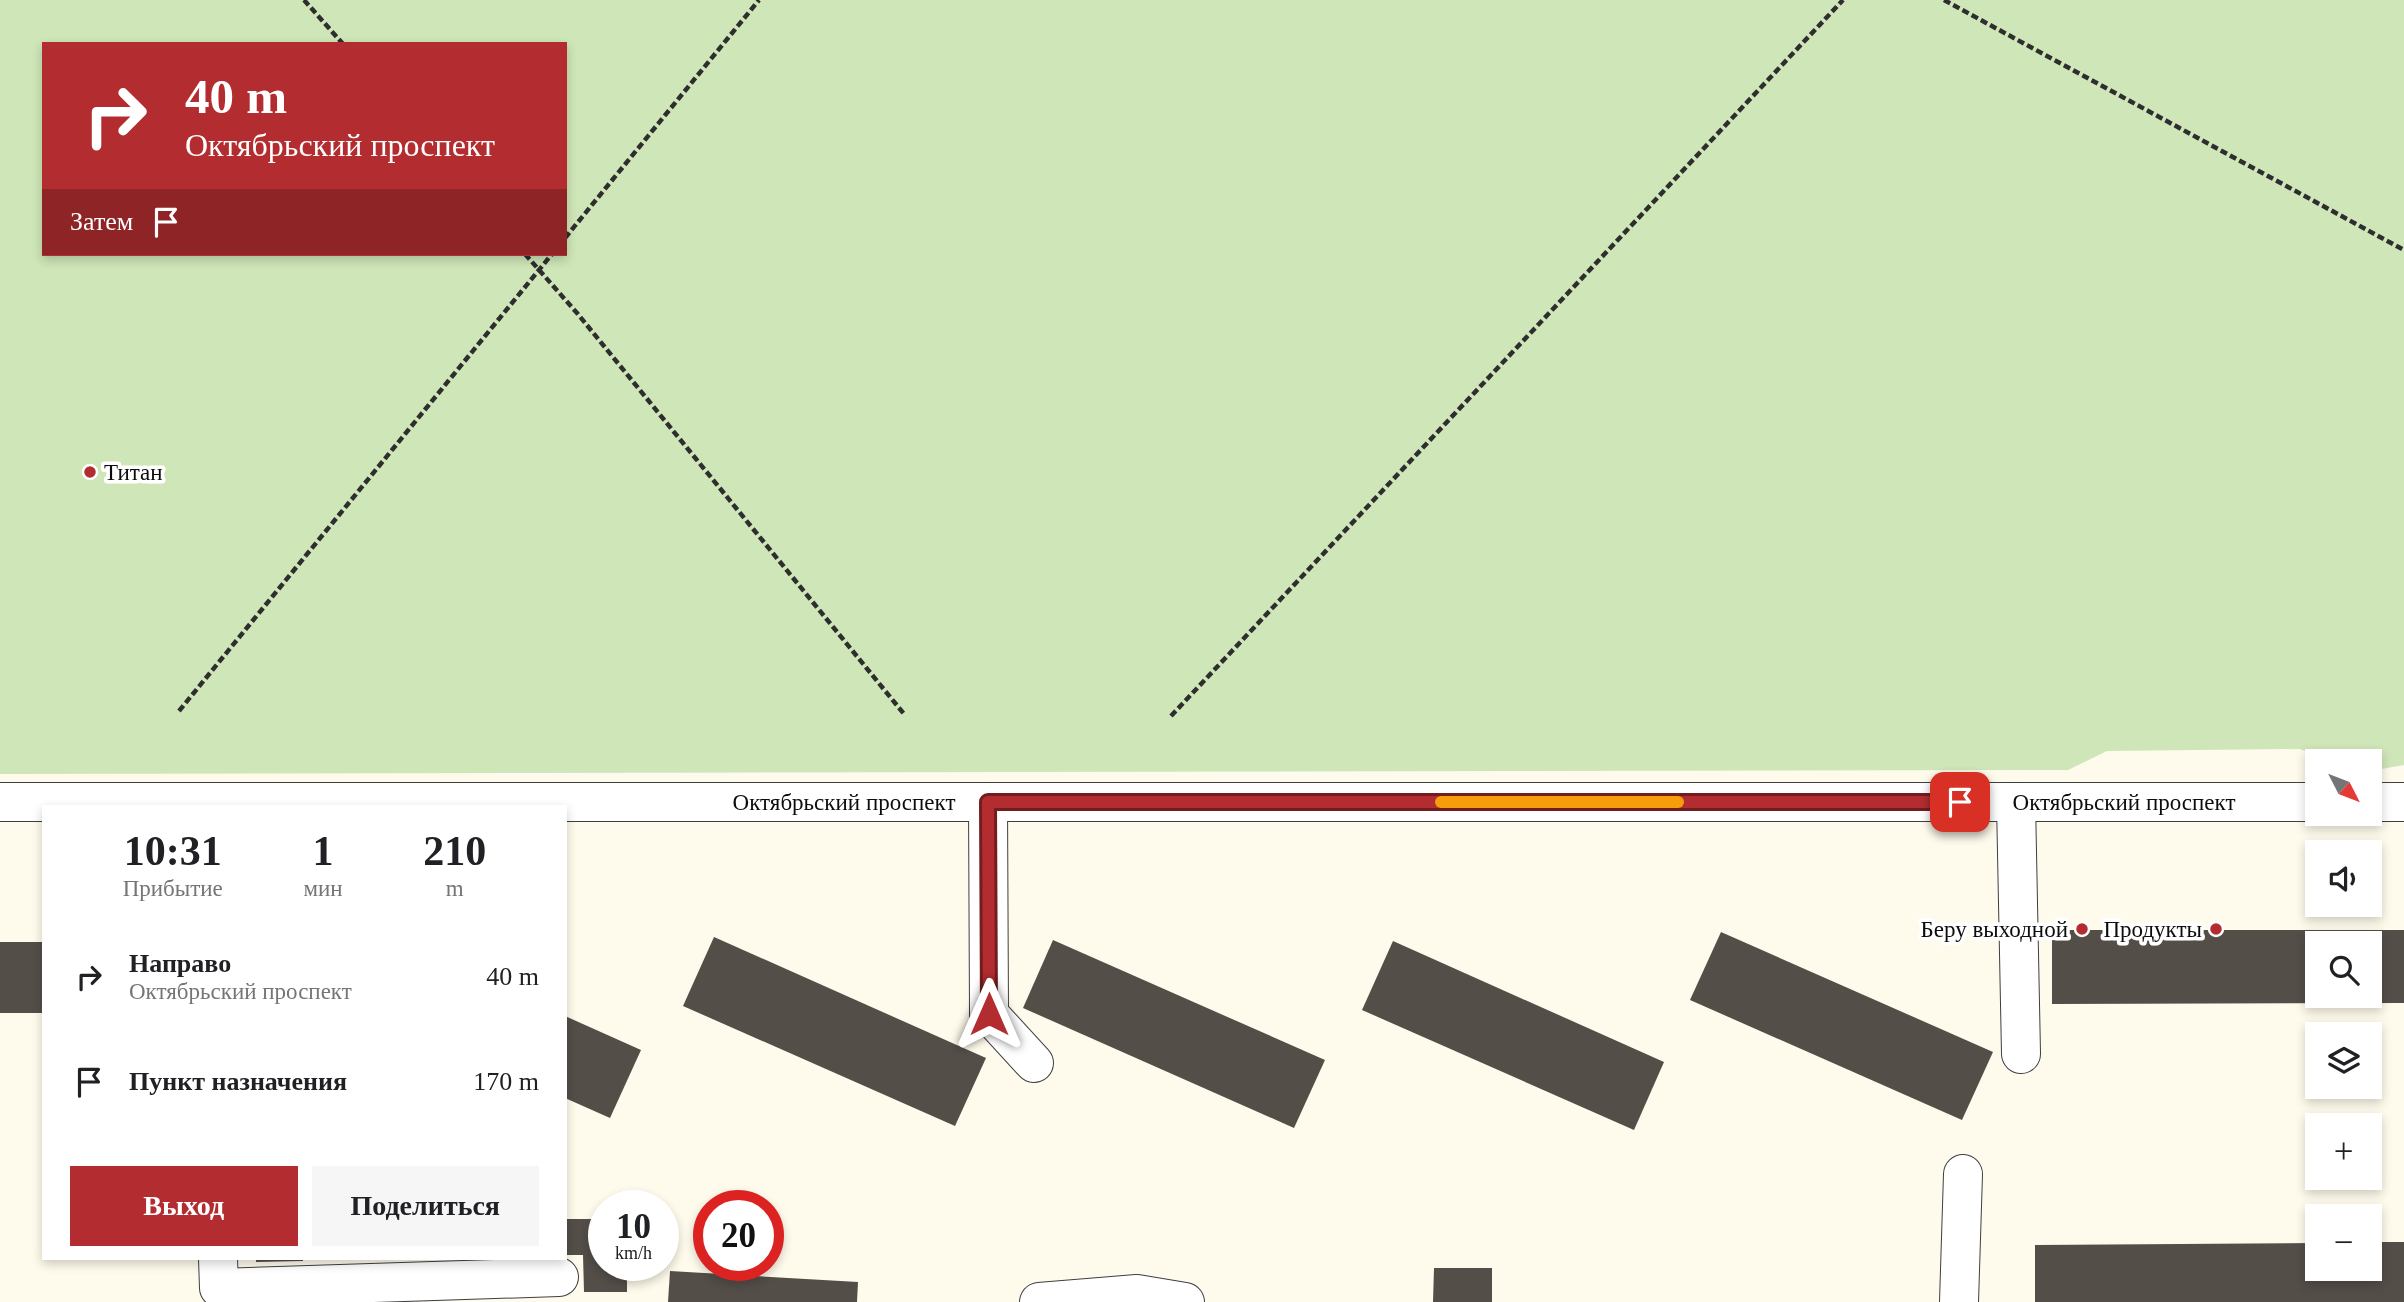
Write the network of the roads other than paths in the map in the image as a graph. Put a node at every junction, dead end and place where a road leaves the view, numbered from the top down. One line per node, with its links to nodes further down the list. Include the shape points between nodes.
1 (0, 802): 7 (street, Октябрьский проспект)
2 (988, 802): 3 (street, Октябрьский проспект); 7 (street, Октябрьский проспект); 9 (street, via 989,1014)
3 (2016, 802): 4 (street, Октябрьский проспект); 8 (street)
4 (2305, 802)
5 (2382, 802): 6 (street)
6 (2404, 802)
7 (307, 804)
8 (2021, 1054)
9 (1034, 1063)
10 (1963, 1174): 15 (street)
11 (218, 1260): 12 (street, via 219,1288)
12 (559, 1277)
13 (1040, 1302): 14 (street, via 1137,1294)
14 (1185, 1302)
15 (1959, 1302)

